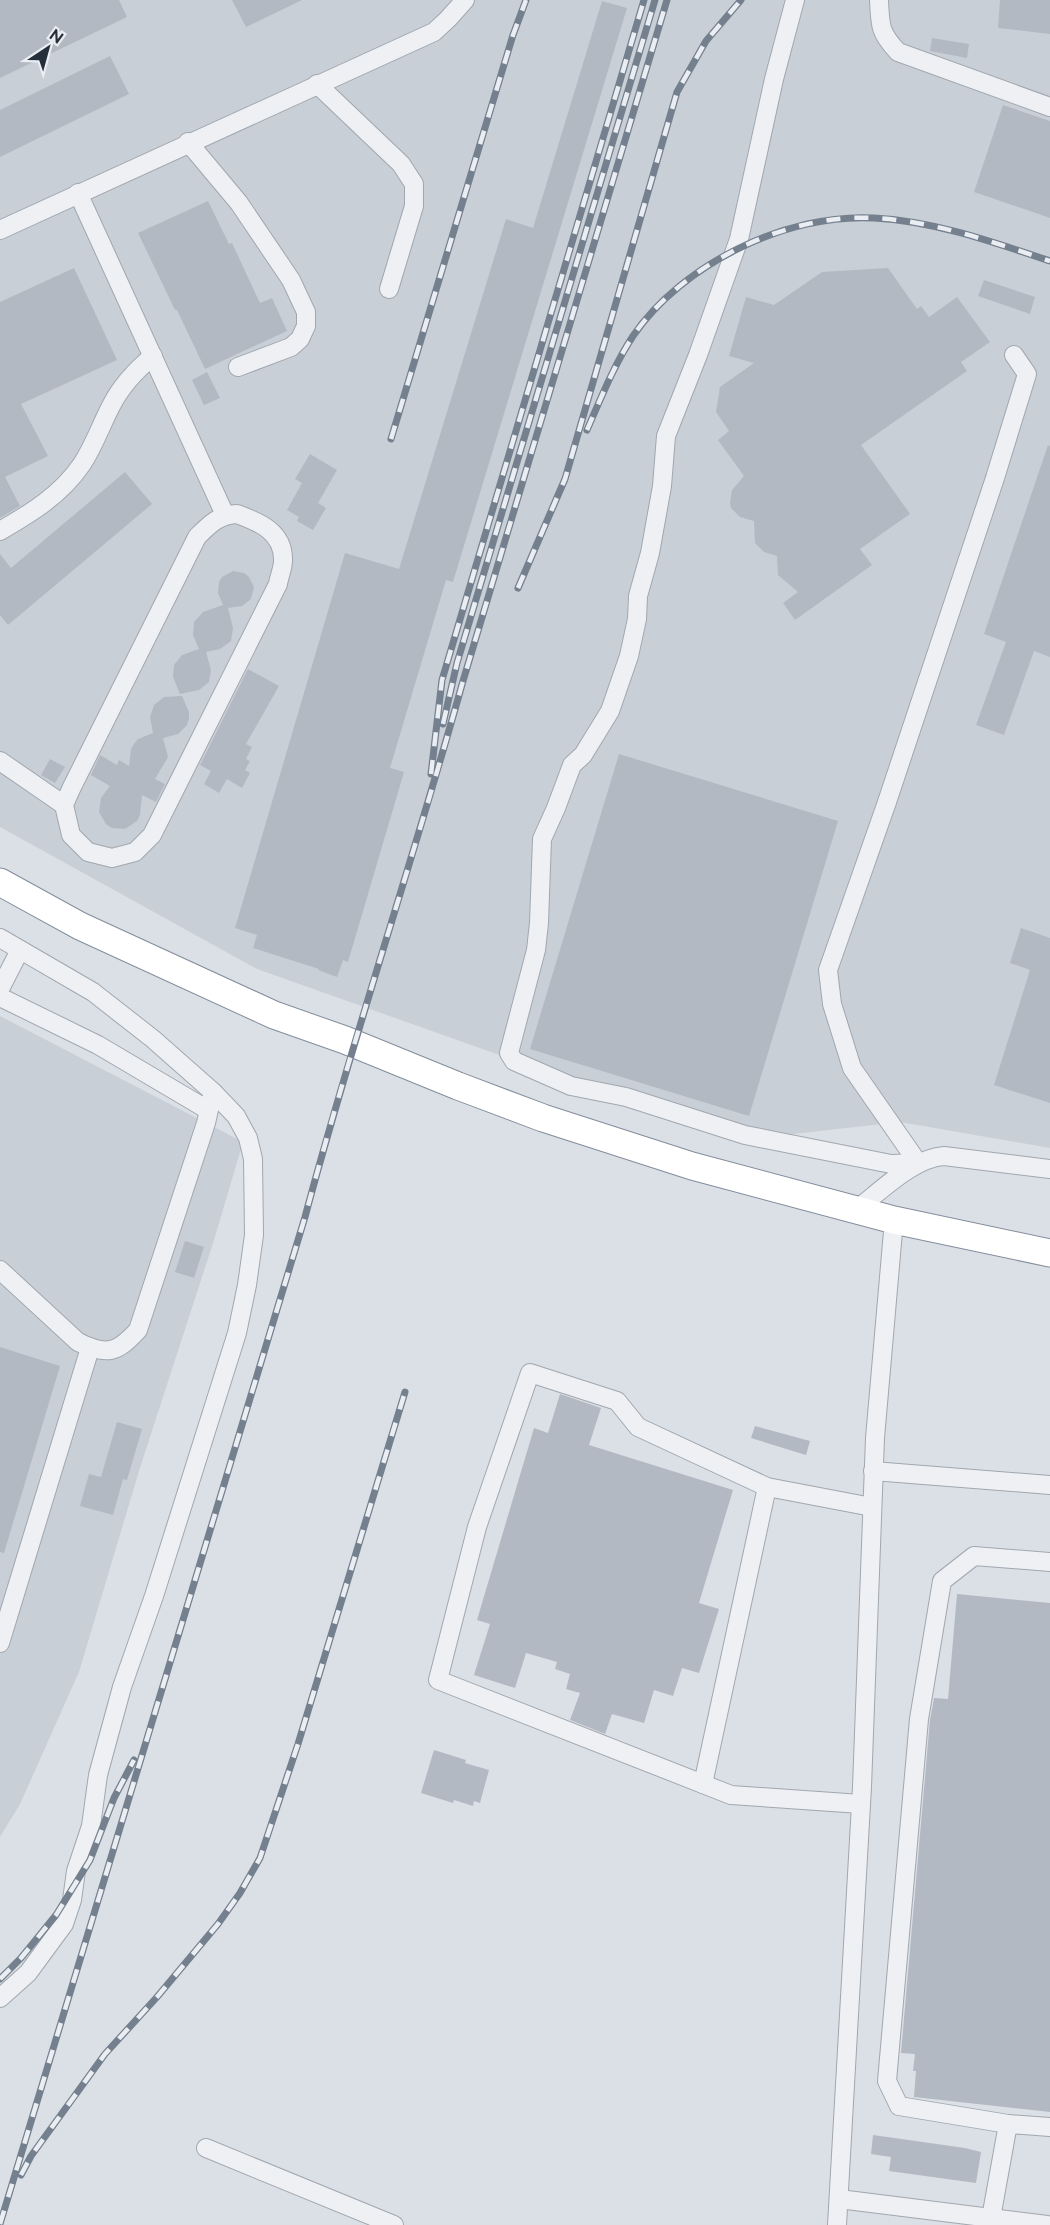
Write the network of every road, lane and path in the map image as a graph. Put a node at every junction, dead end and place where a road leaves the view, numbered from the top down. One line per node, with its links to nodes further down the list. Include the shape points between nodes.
1 (465, 0): 4 (street, via 434,32)
2 (795, 0): 24 (street, via 740,239 666,436 662,486 629,656 610,711 583,755 572,765 542,839 536,950 509,1053 514,1061 572,1086 626,1097 746,1135 891,1164)
3 (879, 0): 5 (street, via 880,26 898,52)
4 (317, 84): 6 (street); 9 (street, via 401,164 414,184 414,206)
5 (1050, 107)
6 (188, 142): 7 (street); 12 (street, via 239,203 291,280 306,312 306,326 291,347)
7 (78, 193): 8 (street); 11 (street)
8 (0, 230)
9 (389, 289)
10 (1014, 355): 24 (street, via 1027,374 828,970 832,1004 852,1068)
11 (153, 356): 13 (street); 14 (street, via 127,381 65,486)
12 (238, 367)
13 (225, 514): 16 (street, via 197,537); 16 (street, via 260,523 277,537 284,560 278,584 152,835 135,852 112,858 88,852 71,835)
14 (0, 531)
15 (0, 761): 16 (street)
16 (64, 805)
17 (0, 882): 26 (highway, via 80,926 274,1015 469,1090 692,1166)
18 (0, 938): 19 (street)
19 (20, 950): 20 (street); 22 (street, via 93,992)
20 (0, 989)
21 (0, 997): 23 (street, via 98,1045)
22 (213, 1092): 23 (street); 39 (street, via 236,1116 248,1138 253,1159 254,1235 237,1333 119,1698 98,1775 91,1826 64,1924 28,1973)
23 (208, 1110): 30 (street, via 138,1330 124,1346 108,1351)
24 (918, 1163): 25 (street, via 944,1156); 26 (street)
25 (1050, 1169)
26 (857, 1209): 27 (highway)
27 (894, 1220): 28 (highway); 31 (street)
28 (1050, 1252)
29 (0, 1270): 30 (street, via 78,1342)
30 (90, 1348): 36 (street)
31 (873, 1471): 32 (street); 34 (street)
32 (1050, 1485)
33 (767, 1487): 34 (street); 37 (street); 37 (street, via 638,1428 617,1401 530,1373 477,1527 438,1680)
34 (872, 1508): 38 (street)
35 (1050, 1562): 40 (street, via 974,1556 942,1581 920,1719 886,2081 898,2106)
36 (0, 1643)
37 (703, 1784): 38 (street, via 731,1795)
38 (861, 1804): 43 (street)
39 (0, 1998)
40 (1008, 2124): 41 (street); 44 (street)
41 (1050, 2127)
42 (206, 2148): 45 (street)
43 (839, 2199): 44 (street); 46 (street)
44 (991, 2218): 47 (street)
45 (394, 2225)
46 (837, 2225)
47 (1047, 2225)

